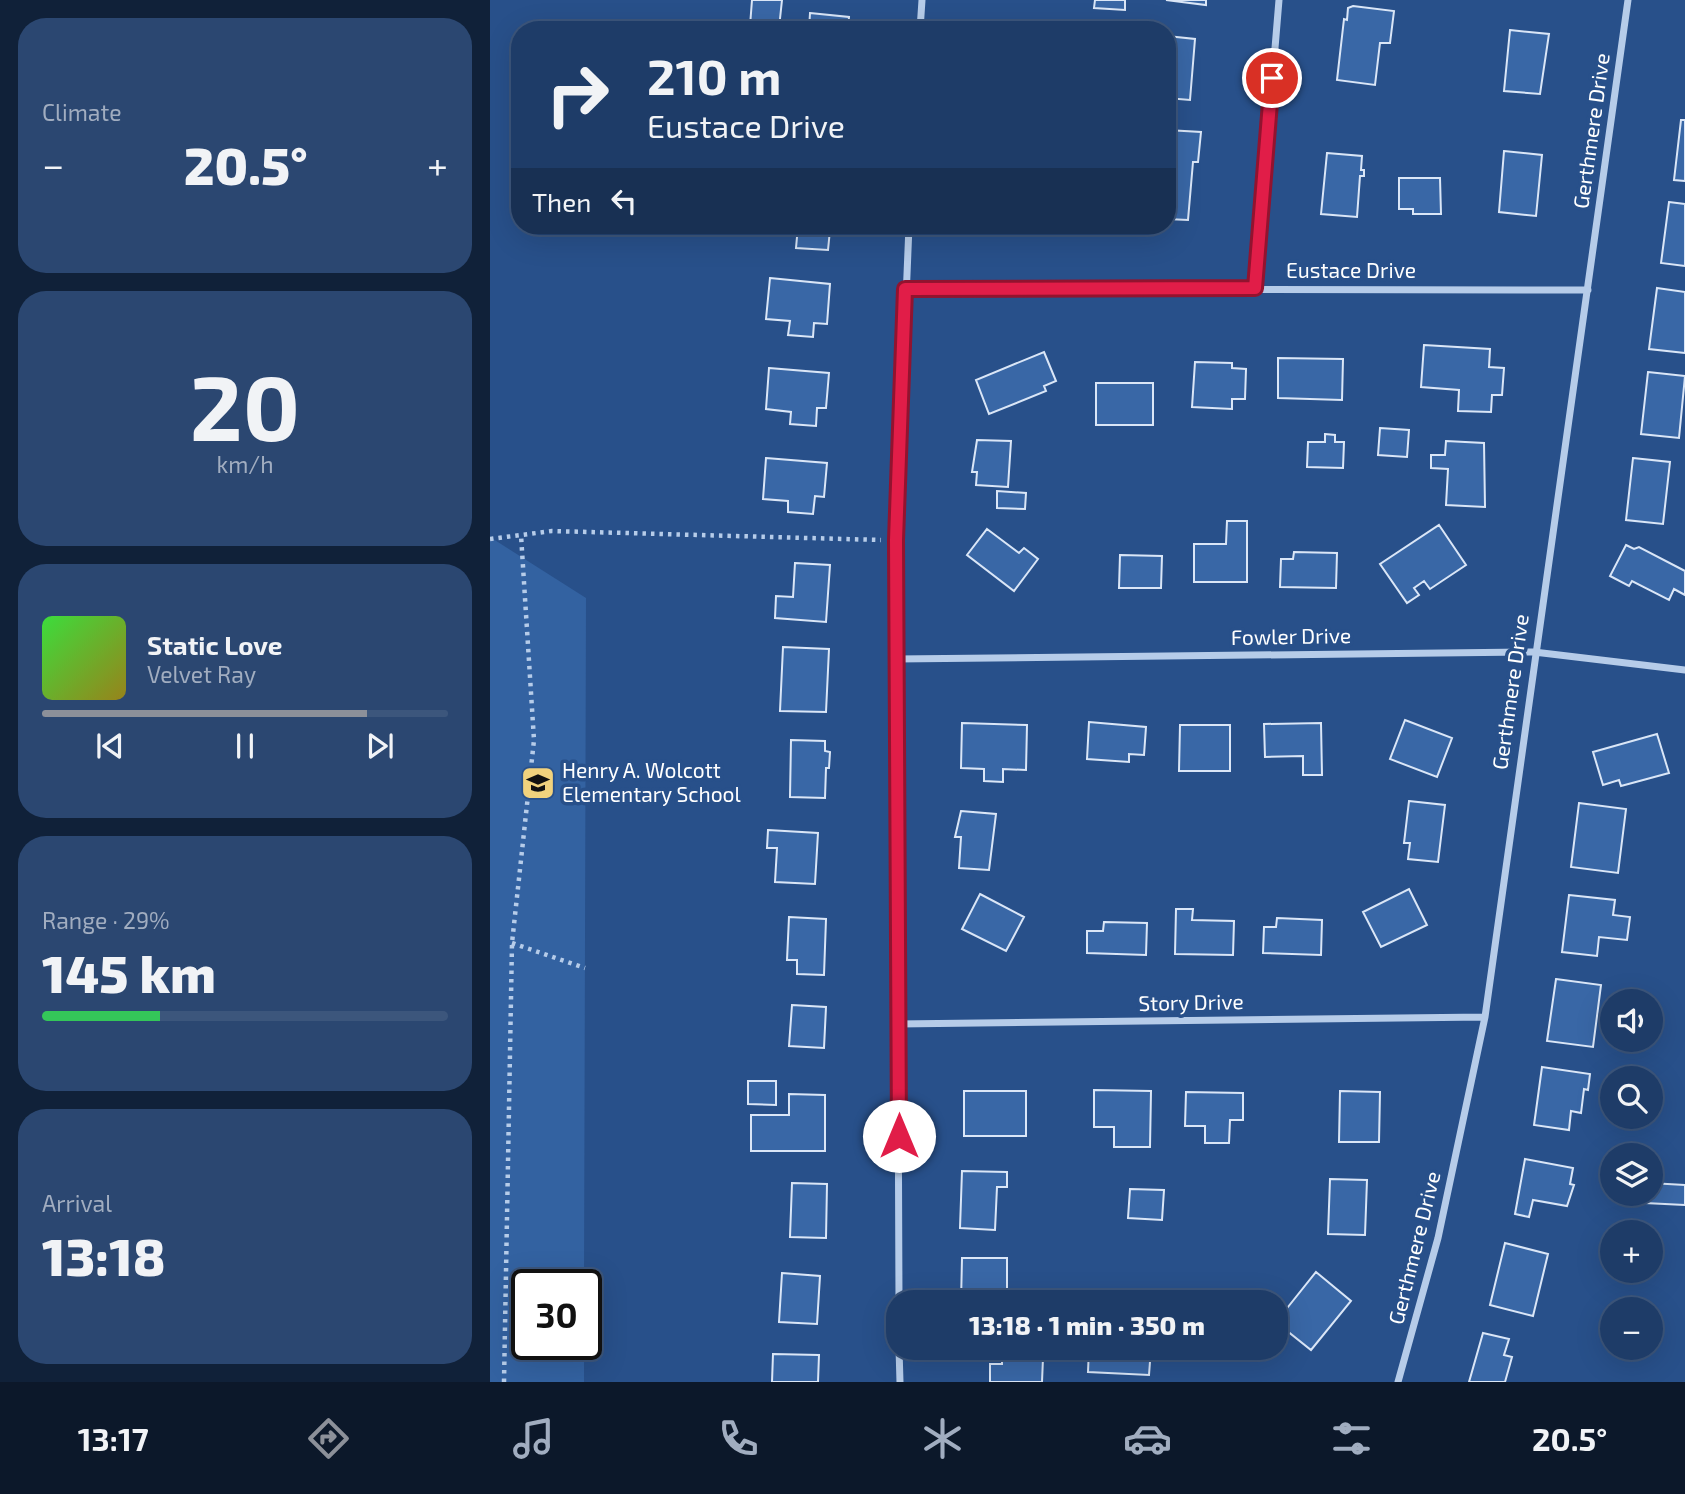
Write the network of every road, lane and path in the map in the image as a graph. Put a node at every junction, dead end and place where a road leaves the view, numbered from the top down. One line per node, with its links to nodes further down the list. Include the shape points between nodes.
1 (922, 0): 4 (street)
2 (1279, 0): 6 (street)
3 (1628, 0): 8 (street, Gerthmere Drive)
4 (921, 21)
5 (908, 235): 7 (street)
6 (1255, 288): 7 (street, Eustace Drive); 8 (street, Eustace Drive)
7 (905, 289): 11 (street)
8 (1588, 290): 12 (street, Gerthmere Drive)
9 (521, 535): 10 (path); 11 (path, via 552,531); 15 (path, via 534,740)
10 (490, 539)
11 (896, 540): 13 (street)
12 (1534, 652): 13 (street, Fowler Drive); 14 (street, Fowler Drive); 17 (street, Gerthmere Drive)
13 (896, 659): 18 (street)
14 (1685, 670)
15 (512, 943): 16 (path); 21 (path)
16 (585, 968)
17 (1485, 1017): 18 (street, Story Drive); 23 (street, Gerthmere Drive, via 1438,1238)
18 (898, 1024): 19 (street)
19 (899, 1290)
20 (900, 1360): 22 (street)
21 (504, 1382)
22 (900, 1382)
23 (1398, 1382)

